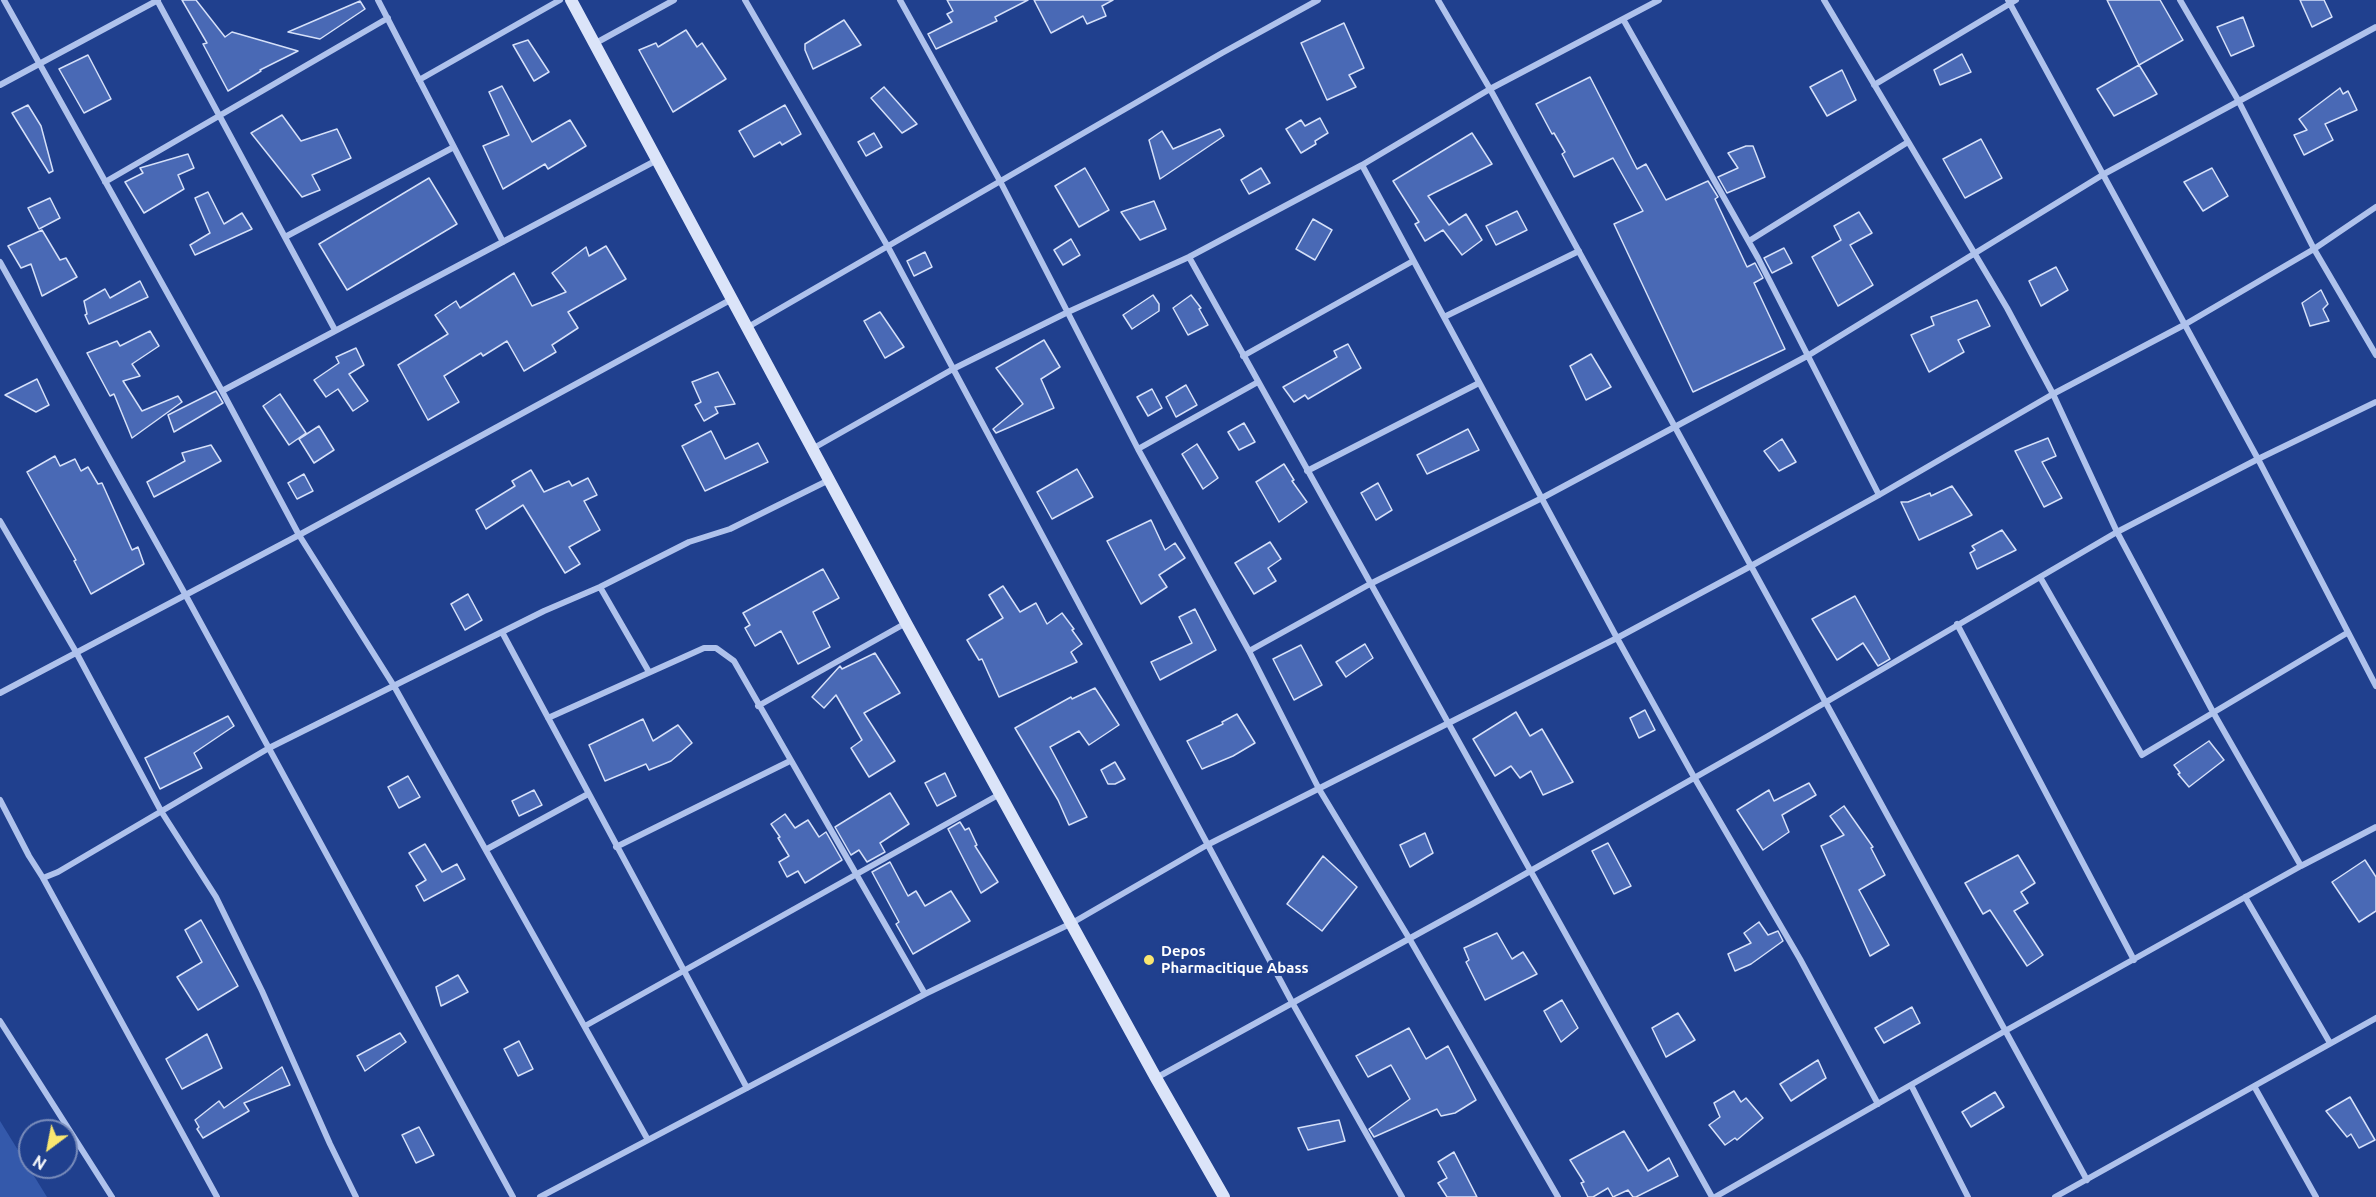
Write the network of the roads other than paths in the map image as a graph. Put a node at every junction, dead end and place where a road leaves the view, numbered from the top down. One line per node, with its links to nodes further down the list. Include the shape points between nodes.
1 (4, 0): 19 (street)
2 (157, 0): 19 (street); 25 (street)
3 (378, 0): 15 (street)
4 (560, 0): 20 (street)
5 (571, 0): 18 (main road)
6 (674, 0): 18 (street)
7 (745, 0): 37 (street)
8 (900, 0): 31 (street)
9 (1318, 0): 31 (street)
10 (1438, 0): 23 (street)
11 (1659, 0): 16 (street)
12 (1824, 0): 22 (street)
13 (2180, 0): 24 (street)
14 (2012, 1): 22 (street); 30 (street)
15 (388, 18): 20 (street); 25 (street)
16 (1623, 19): 23 (street); 35 (street)
17 (2376, 27): 24 (street)
18 (594, 44): 28 (main road)
19 (39, 63): 21 (street); 32 (street)
20 (419, 80): 27 (street)
21 (0, 85)
22 (1874, 85): 26 (street)
23 (1490, 89): 29 (street); 39 (street)
24 (2238, 100): 30 (street); 38 (street)
25 (219, 115): 32 (street); 34 (street)
26 (1908, 142): 35 (street); 40 (street)
27 (454, 147): 34 (street); 36 (street)
28 (657, 160): 36 (street); 44 (main road)
29 (1362, 165): 41 (street); 42 (street)
30 (2104, 174): 40 (street); 47 (street)
31 (1000, 181): 37 (street); 45 (street)
32 (105, 182): 56 (street)
33 (2376, 207): 38 (street)
34 (285, 237): 49 (street)
35 (1749, 241): 50 (street)
36 (503, 242): 49 (street)
37 (888, 247): 48 (street); 53 (street)
38 (2314, 249): 47 (street); 51 (street)
39 (1579, 251): 46 (street); 59 (street)
40 (1974, 255): 50 (street); 57 (street)
41 (1189, 257): 45 (street); 52 (street)
42 (1413, 261): 46 (street); 52 (street)
43 (0, 262): 74 (street)
44 (732, 299): 48 (main road); 69 (street)
45 (1068, 312): 53 (street); 61 (street)
46 (1444, 317): 55 (street)
47 (2184, 325): 57 (street); 62 (street)
48 (747, 327): 60 (main road)
49 (335, 330): 56 (street)
50 (1809, 355): 59 (street); 65 (street)
51 (2376, 355)
52 (1243, 356): 54 (street)
53 (953, 369): 60 (street); 100 (street)
54 (1258, 382): 61 (street); 63 (street)
55 (1479, 383): 63 (street); 66 (street)
56 (222, 391): 69 (street)
57 (2053, 394): 65 (street); 68 (street)
58 (2376, 402): 62 (street)
59 (1675, 427): 66 (street); 70 (street)
60 (812, 449): 64 (main road)
61 (1138, 449): 80 (street)
62 (2258, 459): 68 (street); 78 (street)
63 (1307, 471): 72 (street)
64 (829, 480): 73 (street, via 730,529 689,542); 75 (main road)
65 (1879, 495): 70 (street)
66 (1542, 498): 72 (street); 79 (street)
67 (0, 521): 81 (street)
68 (2117, 532): 71 (street); 88 (street)
69 (299, 535): 74 (street); 83 (street)
70 (1750, 566): 79 (street); 86 (street)
71 (2040, 577): 76 (street); 88 (street, via 2142,755)
72 (1370, 584): 80 (street); 90 (street)
73 (600, 587): 77 (street); 82 (street)
74 (185, 594): 81 (street); 91 (street)
75 (906, 623): 87 (street); 96 (main road)
76 (1957, 624): 86 (street); 110 (street)
77 (502, 632): 83 (street); 89 (street)
78 (2347, 633): 84 (street); 88 (street)
79 (1617, 638): 90 (street); 93 (street)
80 (1249, 651): 94 (street)
81 (76, 652): 85 (street); 98 (street)
82 (649, 672): 87 (street, via 704,648 716,648 734,662); 89 (street)
83 (394, 686): 91 (street); 102 (street)
84 (2376, 686)
85 (0, 693)
86 (1826, 700): 93 (street); 117 (street)
87 (758, 706): 92 (street)
88 (2213, 712): 103 (street)
89 (548, 718): 95 (street)
90 (1448, 722): 94 (street); 104 (street)
91 (269, 748): 98 (street); 129 (street)
92 (790, 761): 101 (street); 105 (street)
93 (1694, 777): 104 (street); 123 (street, via 1800,959)
94 (1319, 789): 100 (street); 109 (street)
95 (588, 794): 101 (street); 102 (street)
96 (1000, 794): 105 (street); 108 (main road)
97 (0, 800): 106 (street)
98 (161, 811): 106 (street); 128 (street, via 216,897)
99 (2376, 827): 103 (street)
100 (1207, 845): 108 (street); 113 (street)
101 (616, 847): 111 (street)
102 (487, 849): 116 (street)
103 (2301, 866): 107 (street)
104 (1530, 871): 109 (street); 134 (street)
105 (856, 873): 111 (street); 112 (street)
106 (43, 878): 127 (street)
107 (2245, 897): 110 (street); 118 (street)
108 (1072, 923): 112 (street); 119 (main road)
109 (1409, 938): 113 (street); 133 (street)
110 (2134, 960): 117 (street)
111 (683, 970): 116 (street); 122 (street)
112 (925, 994): 122 (street)
113 (1293, 1004): 119 (street); 132 (street)
114 (2375, 1020): 118 (street)
115 (0, 1021): 126 (street)
116 (585, 1026): 124 (street)
117 (2005, 1031): 120 (street); 125 (street)
118 (2330, 1043): 121 (street)
119 (1156, 1078): 131 (main road)
120 (1911, 1085): 123 (street); 135 (street)
121 (2254, 1086): 125 (street); 137 (street)
122 (747, 1088): 124 (street)
123 (1878, 1104): 134 (street)
124 (648, 1140): 130 (street)
125 (2087, 1180): 136 (street)
126 (112, 1197)
127 (217, 1197)
128 (356, 1197)
129 (513, 1197)
130 (540, 1197)
131 (1224, 1197)
132 (1402, 1197)
133 (1558, 1197)
134 (1714, 1197)
135 (1968, 1197)
136 (2055, 1197)
137 (2316, 1197)

